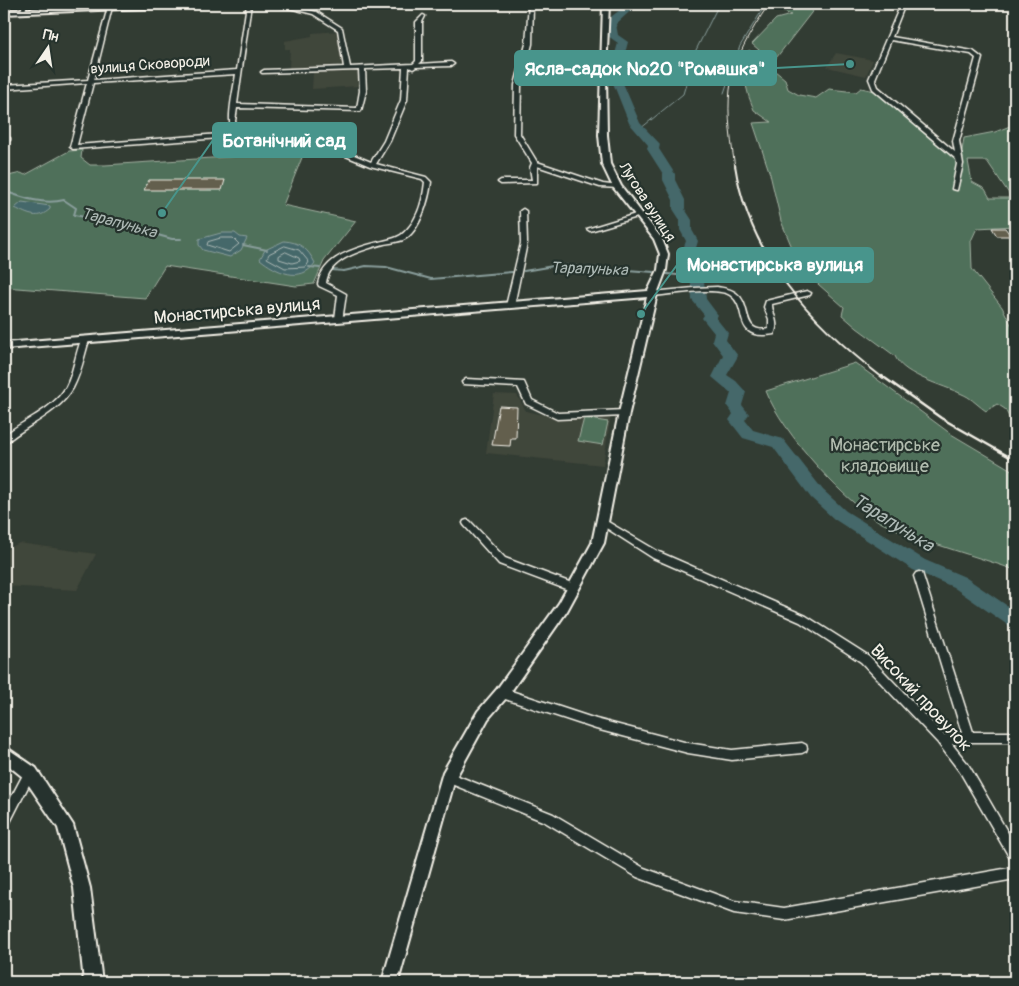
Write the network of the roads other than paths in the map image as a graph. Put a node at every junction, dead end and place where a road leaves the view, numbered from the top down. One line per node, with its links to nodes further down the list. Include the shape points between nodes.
1 (192, 4): 11 (street)
2 (249, 4): 19 (street)
3 (274, 4): 4 (street)
4 (283, 4): 16 (street, via 315,14 340,29)
5 (532, 4): 26 (street, via 529,44 518,85 517,134)
6 (606, 4): 29 (street, Лугова вулиця, via 603,136 606,164)
7 (903, 4): 14 (street)
8 (980, 4): 9 (street)
9 (994, 6)
10 (24, 7): 11 (street); 12 (street)
11 (110, 7): 21 (street)
12 (4, 12)
13 (422, 16): 18 (street, via 419,22 419,60)
14 (889, 38): 25 (street, via 872,79 875,88); 25 (street, via 977,55 956,141)
15 (451, 64): 18 (street)
16 (346, 67): 17 (street); 20 (street)
17 (362, 67): 18 (street); 23 (street, via 363,90 359,110)
18 (409, 67): 27 (street, via 404,100)
19 (238, 72): 21 (street, вулиця Сковороди); 23 (street)
20 (264, 72)
21 (90, 82): 22 (street, вулиця Сковороди); 24 (street, via 73,147 220,136)
22 (4, 88)
23 (236, 106): 24 (street, via 232,127)
24 (241, 140): 27 (street, via 276,147 342,152)
25 (957, 157): 30 (street, via 960,164)
26 (535, 163): 28 (street, via 535,182); 29 (street, via 602,186)
27 (372, 165): 37 (street, via 424,178 428,182 427,196 408,233 345,256 325,270 322,284 342,294)
28 (501, 182)
29 (617, 187): 32 (street, Лугова вулиця)
30 (955, 189)
31 (523, 211): 36 (street, via 524,244)
32 (639, 215): 33 (street); 35 (street, Лугова вулиця, via 658,239 664,254 662,270)
33 (590, 229)
34 (807, 293): 35 (street, via 769,303 773,330 763,333 745,325 740,301 732,293 709,290)
35 (652, 294): 36 (street, Монастирська вулиця); 41 (street, Лугова вулиця)
36 (510, 306): 37 (street, Монастирська вулиця)
37 (339, 319): 38 (street, Монастирська вулиця)
38 (85, 340): 39 (street, Монастирська вулиця); 42 (street, via 69,389 58,401)
39 (4, 346)
40 (466, 382): 41 (street, via 521,384 529,402 557,416)
41 (624, 413): 43 (street, Лугова вулиця)
42 (4, 440)
43 (604, 522): 46 (street, Лугова вулиця, via 598,543); 50 (street, Високий провулок, via 656,555 804,618 865,658)
44 (468, 523): 46 (street, via 502,561)
45 (919, 576): 48 (street)
46 (574, 588): 47 (street, Лугова вулиця)
47 (502, 693): 51 (street, via 596,724 688,748 732,755); 54 (street, Лугова вулиця, via 483,715)
48 (969, 737): 49 (street); 50 (street)
49 (1015, 737)
50 (942, 740): 56 (street, Високий провулок, via 964,768)
51 (802, 748)
52 (4, 753): 53 (main road)
53 (30, 773): 55 (street); 58 (main road, via 65,825 82,888)
54 (448, 777): 57 (street, via 549,818 641,873 734,907 784,914); 59 (street, Лугова вулиця)
55 (4, 822)
56 (1015, 856)
57 (1015, 873)
58 (93, 982)
59 (390, 982)

